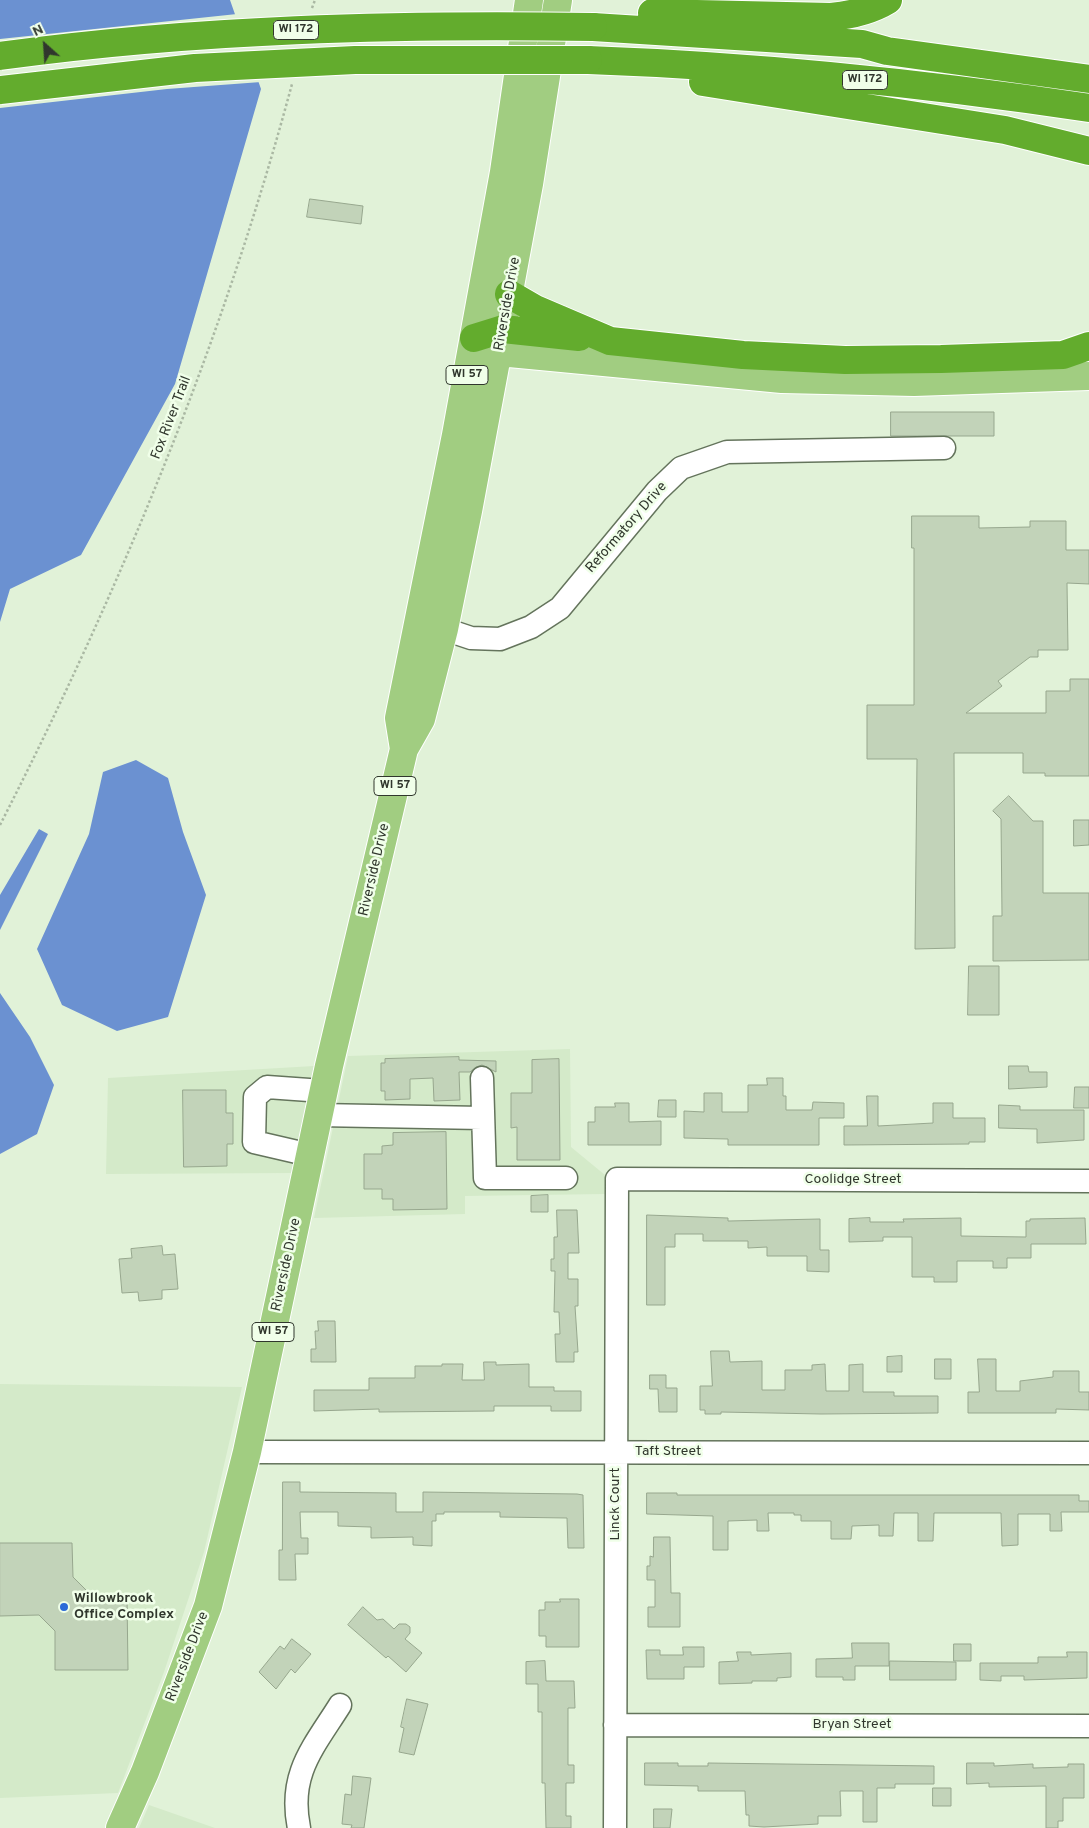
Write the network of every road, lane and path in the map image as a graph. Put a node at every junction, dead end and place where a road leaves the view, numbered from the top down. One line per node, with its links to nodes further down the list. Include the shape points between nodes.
1 (314, 0): 5 (path)
2 (530, 0): 19 (main road, Riverside Drive / WI 57)
3 (558, 0): 18 (main road, Riverside Drive / WI 57)
4 (888, 0): 6 (highway, via 871,9 831,17 643,13)
5 (312, 10)
6 (593, 27): 7 (highway, WI 172); 8 (highway, WI 172, bridge, via 348,27 190,36)
7 (862, 44): 9 (highway, via 891,40); 12 (highway, WI 172, via 887,51)
8 (0, 56)
9 (1089, 60)
10 (640, 62): 13 (highway, WI 172, bridge, via 336,61 195,68); 14 (highway, WI 172, via 956,88); 15 (highway, via 696,81)
11 (294, 77): 28 (path, Fox River Trail, via 276,144 178,431 120,575)
12 (1089, 79)
13 (0, 90)
14 (1089, 108)
15 (1005, 130): 16 (highway, via 1047,131); 17 (highway)
16 (1089, 138)
17 (1089, 151)
18 (510, 294): 20 (main road, Riverside Drive / WI 57); 21 (highway, via 535,309)
19 (474, 338): 20 (highway); 25 (main road, Riverside Drive / WI 57)
20 (501, 340): 21 (highway); 23 (main road, via 716,374 914,382); 26 (main road, Riverside Drive / WI 57)
21 (610, 341): 22 (highway, via 743,355 845,360 1063,355)
22 (1089, 346)
23 (1089, 376)
24 (944, 448): 26 (street, Reformatory Drive, via 727,452 705,458 681,468 656,490 560,608 531,627 500,639 471,638)
25 (418, 621): 26 (street, Reformatory Drive); 27 (main road, Riverside Drive / WI 57, via 399,718)
26 (444, 629): 27 (main road, Riverside Drive / WI 57, via 420,719)
27 (404, 749): 30 (main road, Riverside Drive / WI 57)
28 (0, 825)
29 (482, 1078): 31 (street)
30 (321, 1103): 31 (street); 32 (main road, Riverside Drive / WI 57); 32 (street, via 267,1087 255,1097 254,1142)
31 (482, 1118): 33 (street, via 485,1178)
32 (310, 1155): 36 (main road, Riverside Drive / WI 57)
33 (566, 1178)
34 (617, 1179): 35 (street, Coolidge Street); 37 (street, Linck Court)
35 (1089, 1181)
36 (247, 1452): 37 (street, Taft Street); 42 (main road, Riverside Drive / WI 57, via 208,1606 145,1772)
37 (616, 1452): 38 (street, Taft Street); 40 (street, Linck Court)
38 (1089, 1453)
39 (340, 1704): 43 (street, via 304,1763 298,1780 296,1811)
40 (615, 1725): 41 (street, Bryan Street); 44 (street, Linck Court)
41 (1089, 1726)
42 (120, 1828)
43 (299, 1828)
44 (615, 1828)

